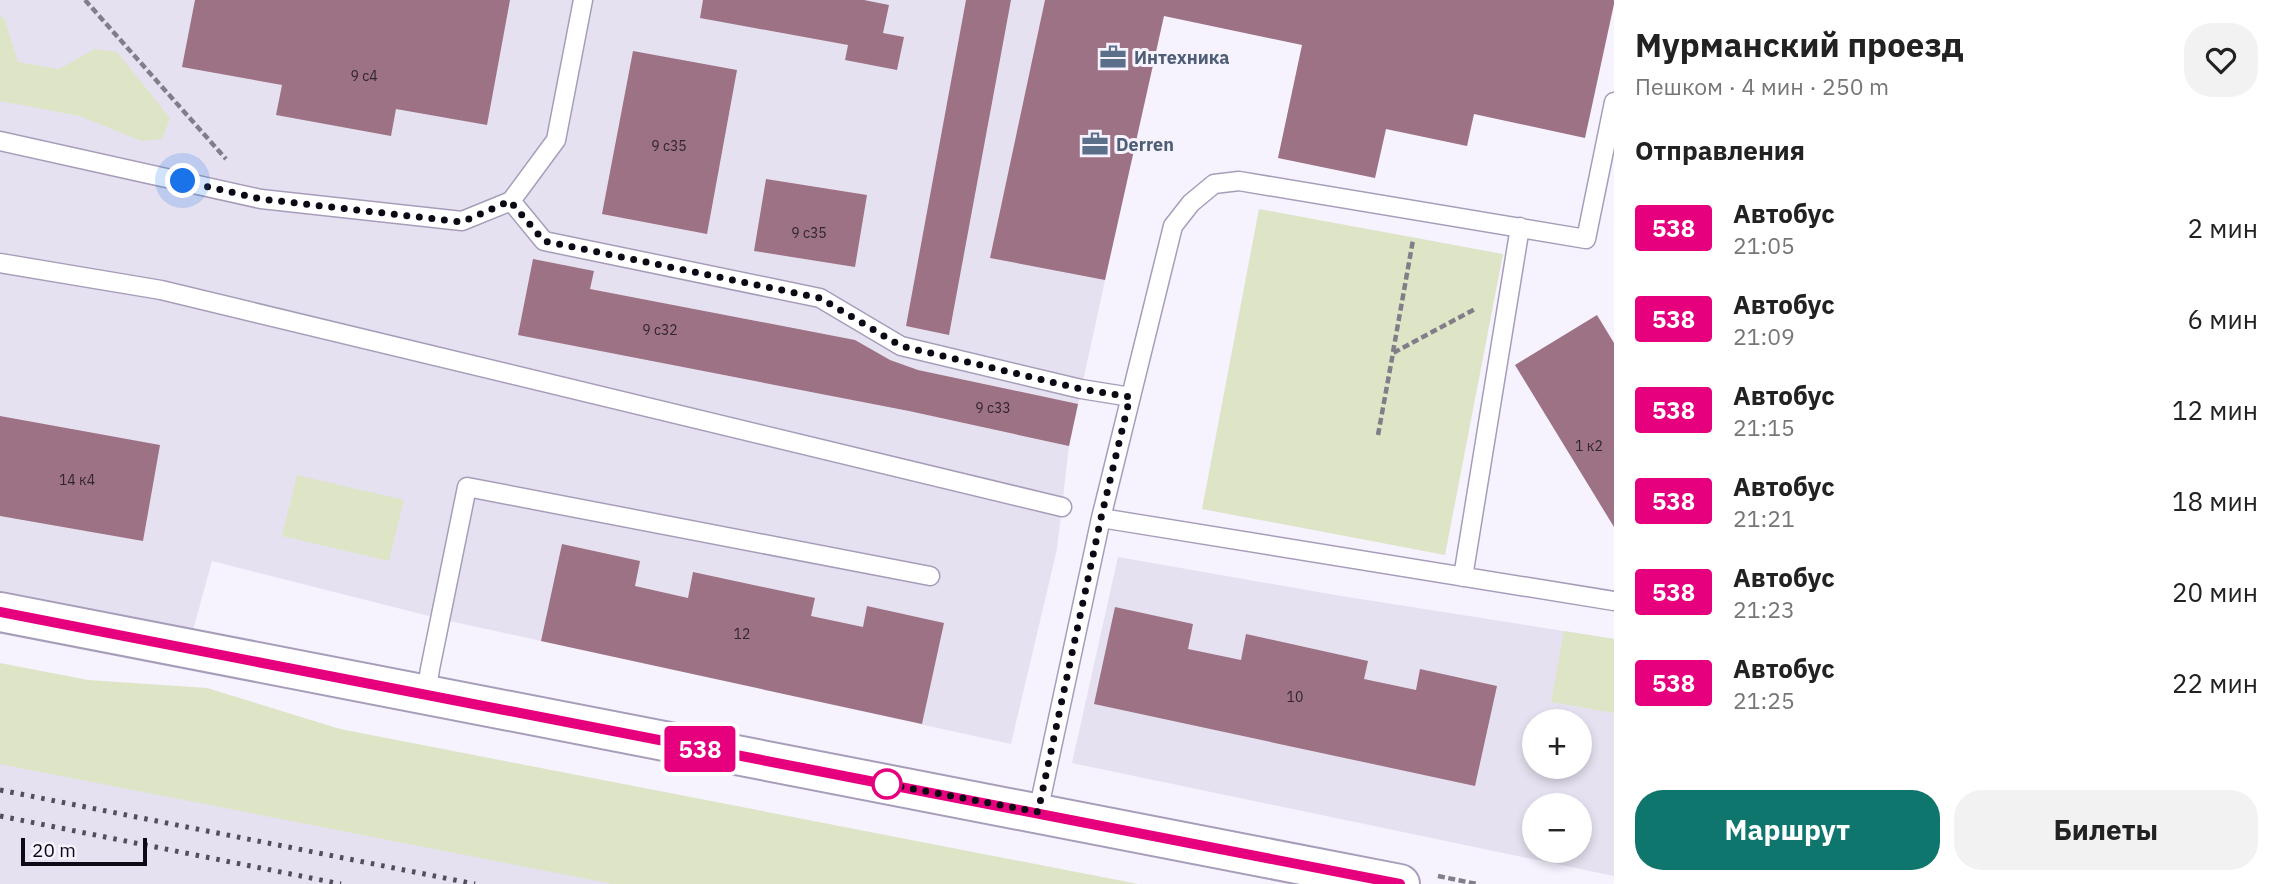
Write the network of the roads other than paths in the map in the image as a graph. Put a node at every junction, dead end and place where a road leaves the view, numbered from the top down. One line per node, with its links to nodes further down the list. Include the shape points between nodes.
1 (583, 0): 4 (lane, via 556,140)
2 (1614, 102): 5 (lane, via 1586,239)
3 (0, 141): 4 (lane, via 261,199 462,222)
4 (510, 201): 7 (lane, via 544,241 820,298 901,346)
5 (1520, 227): 7 (lane, via 1238,181 1214,184 1173,226); 11 (lane)
6 (0, 263): 8 (lane, via 161,290)
7 (1130, 397): 9 (lane)
8 (1062, 507)
9 (1101, 518): 11 (lane); 15 (lane)
10 (930, 576): 14 (lane, via 467,487)
11 (1463, 577): 12 (lane)
12 (1614, 601)
13 (0, 612): 14 (street)
14 (426, 696): 15 (street)
15 (1038, 812): 16 (street)
16 (1400, 884)

